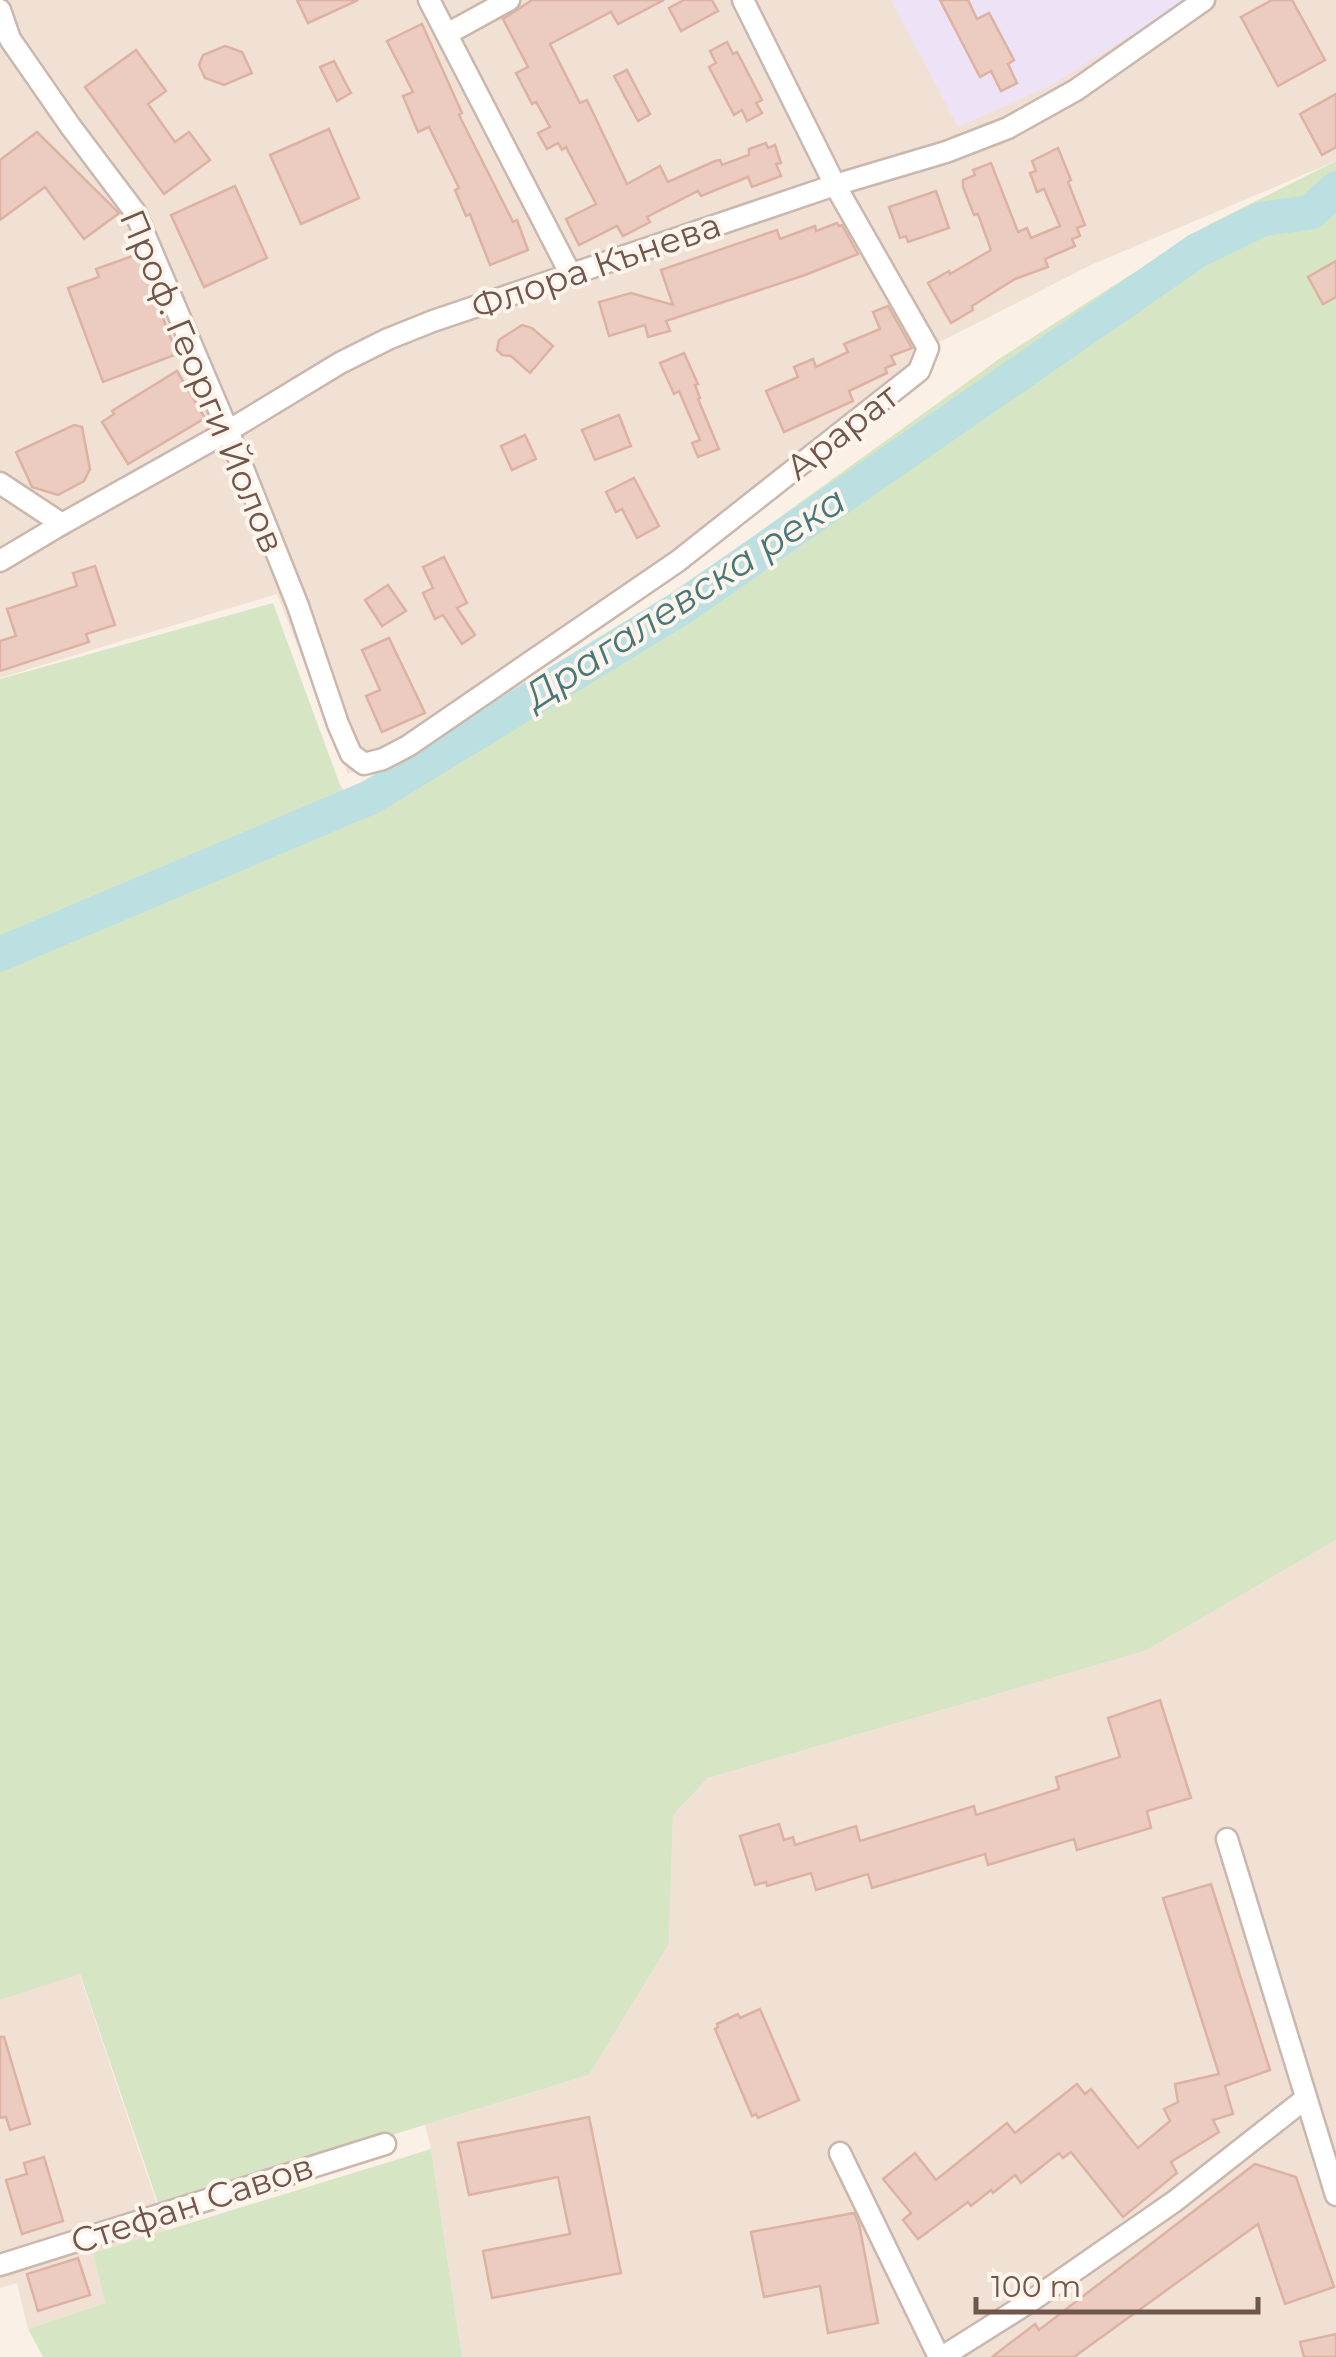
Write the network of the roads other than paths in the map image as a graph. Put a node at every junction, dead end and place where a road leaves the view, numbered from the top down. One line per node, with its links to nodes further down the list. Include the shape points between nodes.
1 (429, 0): 6 (street)
2 (509, 0): 6 (street)
3 (743, 0): 7 (street, Арарат)
4 (1204, 0): 7 (street, Флора Кънева, via 1076,90 1008,128)
5 (0, 10): 9 (street, Проф. Георги Йолов, via 10,39 135,212)
6 (447, 34): 8 (street)
7 (835, 185): 8 (street, Флора Кънева); 13 (street, Арарат, via 928,348 924,360 919,371 678,561 408,746 364,764 351,754 338,724)
8 (571, 275): 9 (street, Флора Кънева, via 388,338)
9 (228, 432): 11 (street, Флора Кънева); 13 (street, Проф. Георги Йолов)
10 (0, 483): 11 (street)
11 (62, 524): 12 (street, Флора Кънева)
12 (0, 561)
13 (298, 606)
14 (1227, 1839): 15 (street)
15 (1305, 2098): 18 (street); 20 (street, via 1175,2201)
16 (384, 2144): 19 (street, Стефан Савов)
17 (840, 2153): 20 (street)
18 (1336, 2195)
19 (0, 2265)
20 (940, 2357)

